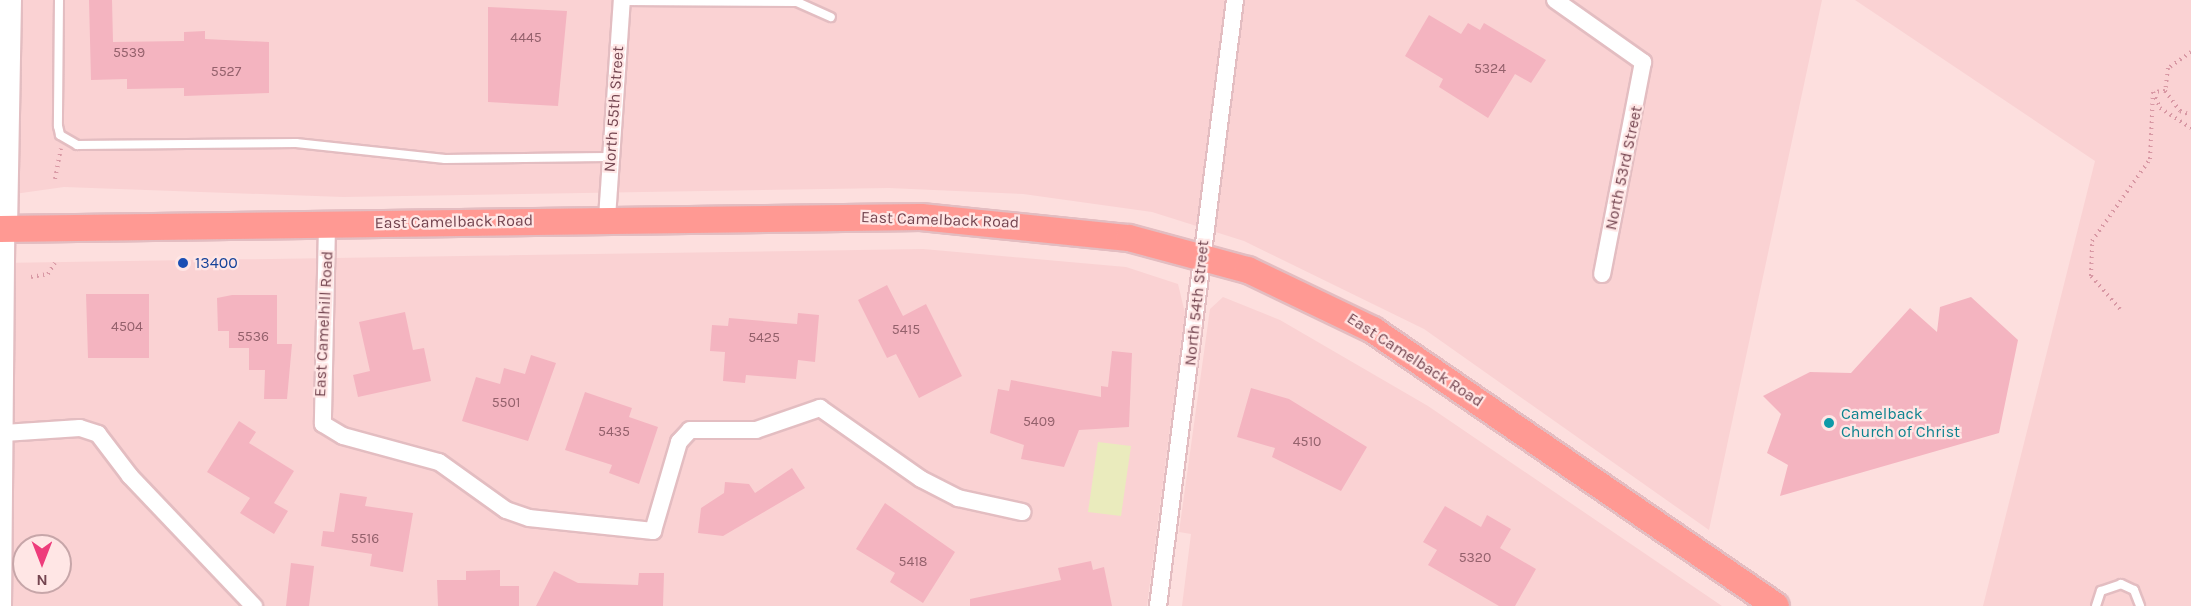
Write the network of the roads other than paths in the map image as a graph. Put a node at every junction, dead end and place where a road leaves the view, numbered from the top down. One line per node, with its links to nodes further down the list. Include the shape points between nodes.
1 (10, 0): 10 (main road)
2 (59, 0): 7 (lane, via 58,126 67,142 296,143 445,159)
3 (1235, 0): 11 (street, North 54th Street)
4 (1555, 0): 12 (street, North 53rd Street, via 1643,62)
5 (622, 1): 6 (lane, via 797,2); 7 (street, North 55th Street)
6 (831, 17)
7 (610, 157): 8 (street, North 55th Street)
8 (607, 218): 9 (main road, East Camelback Road); 11 (main road, East Camelback Road, via 957,218 1086,230)
9 (327, 225): 10 (main road, East Camelback Road); 14 (street, East Camelhill Road, via 323,424 343,436 439,462 506,510 529,518 653,531 680,442 690,430 756,430 820,408 921,478 958,498)
10 (3, 229): 13 (street)
11 (1202, 255): 17 (street, North 54th Street); 18 (main road, East Camelback Road, via 1282,283 1373,330)
12 (1602, 274)
13 (4, 434): 15 (street); 16 (street, via 80,428 99,434 130,476)
14 (1022, 512)
15 (3, 606)
16 (254, 606)
17 (1158, 606)
18 (1776, 606)
19 (2096, 606): 20 (lane, via 2101,591 2121,584 2134,590)
20 (2140, 606)

